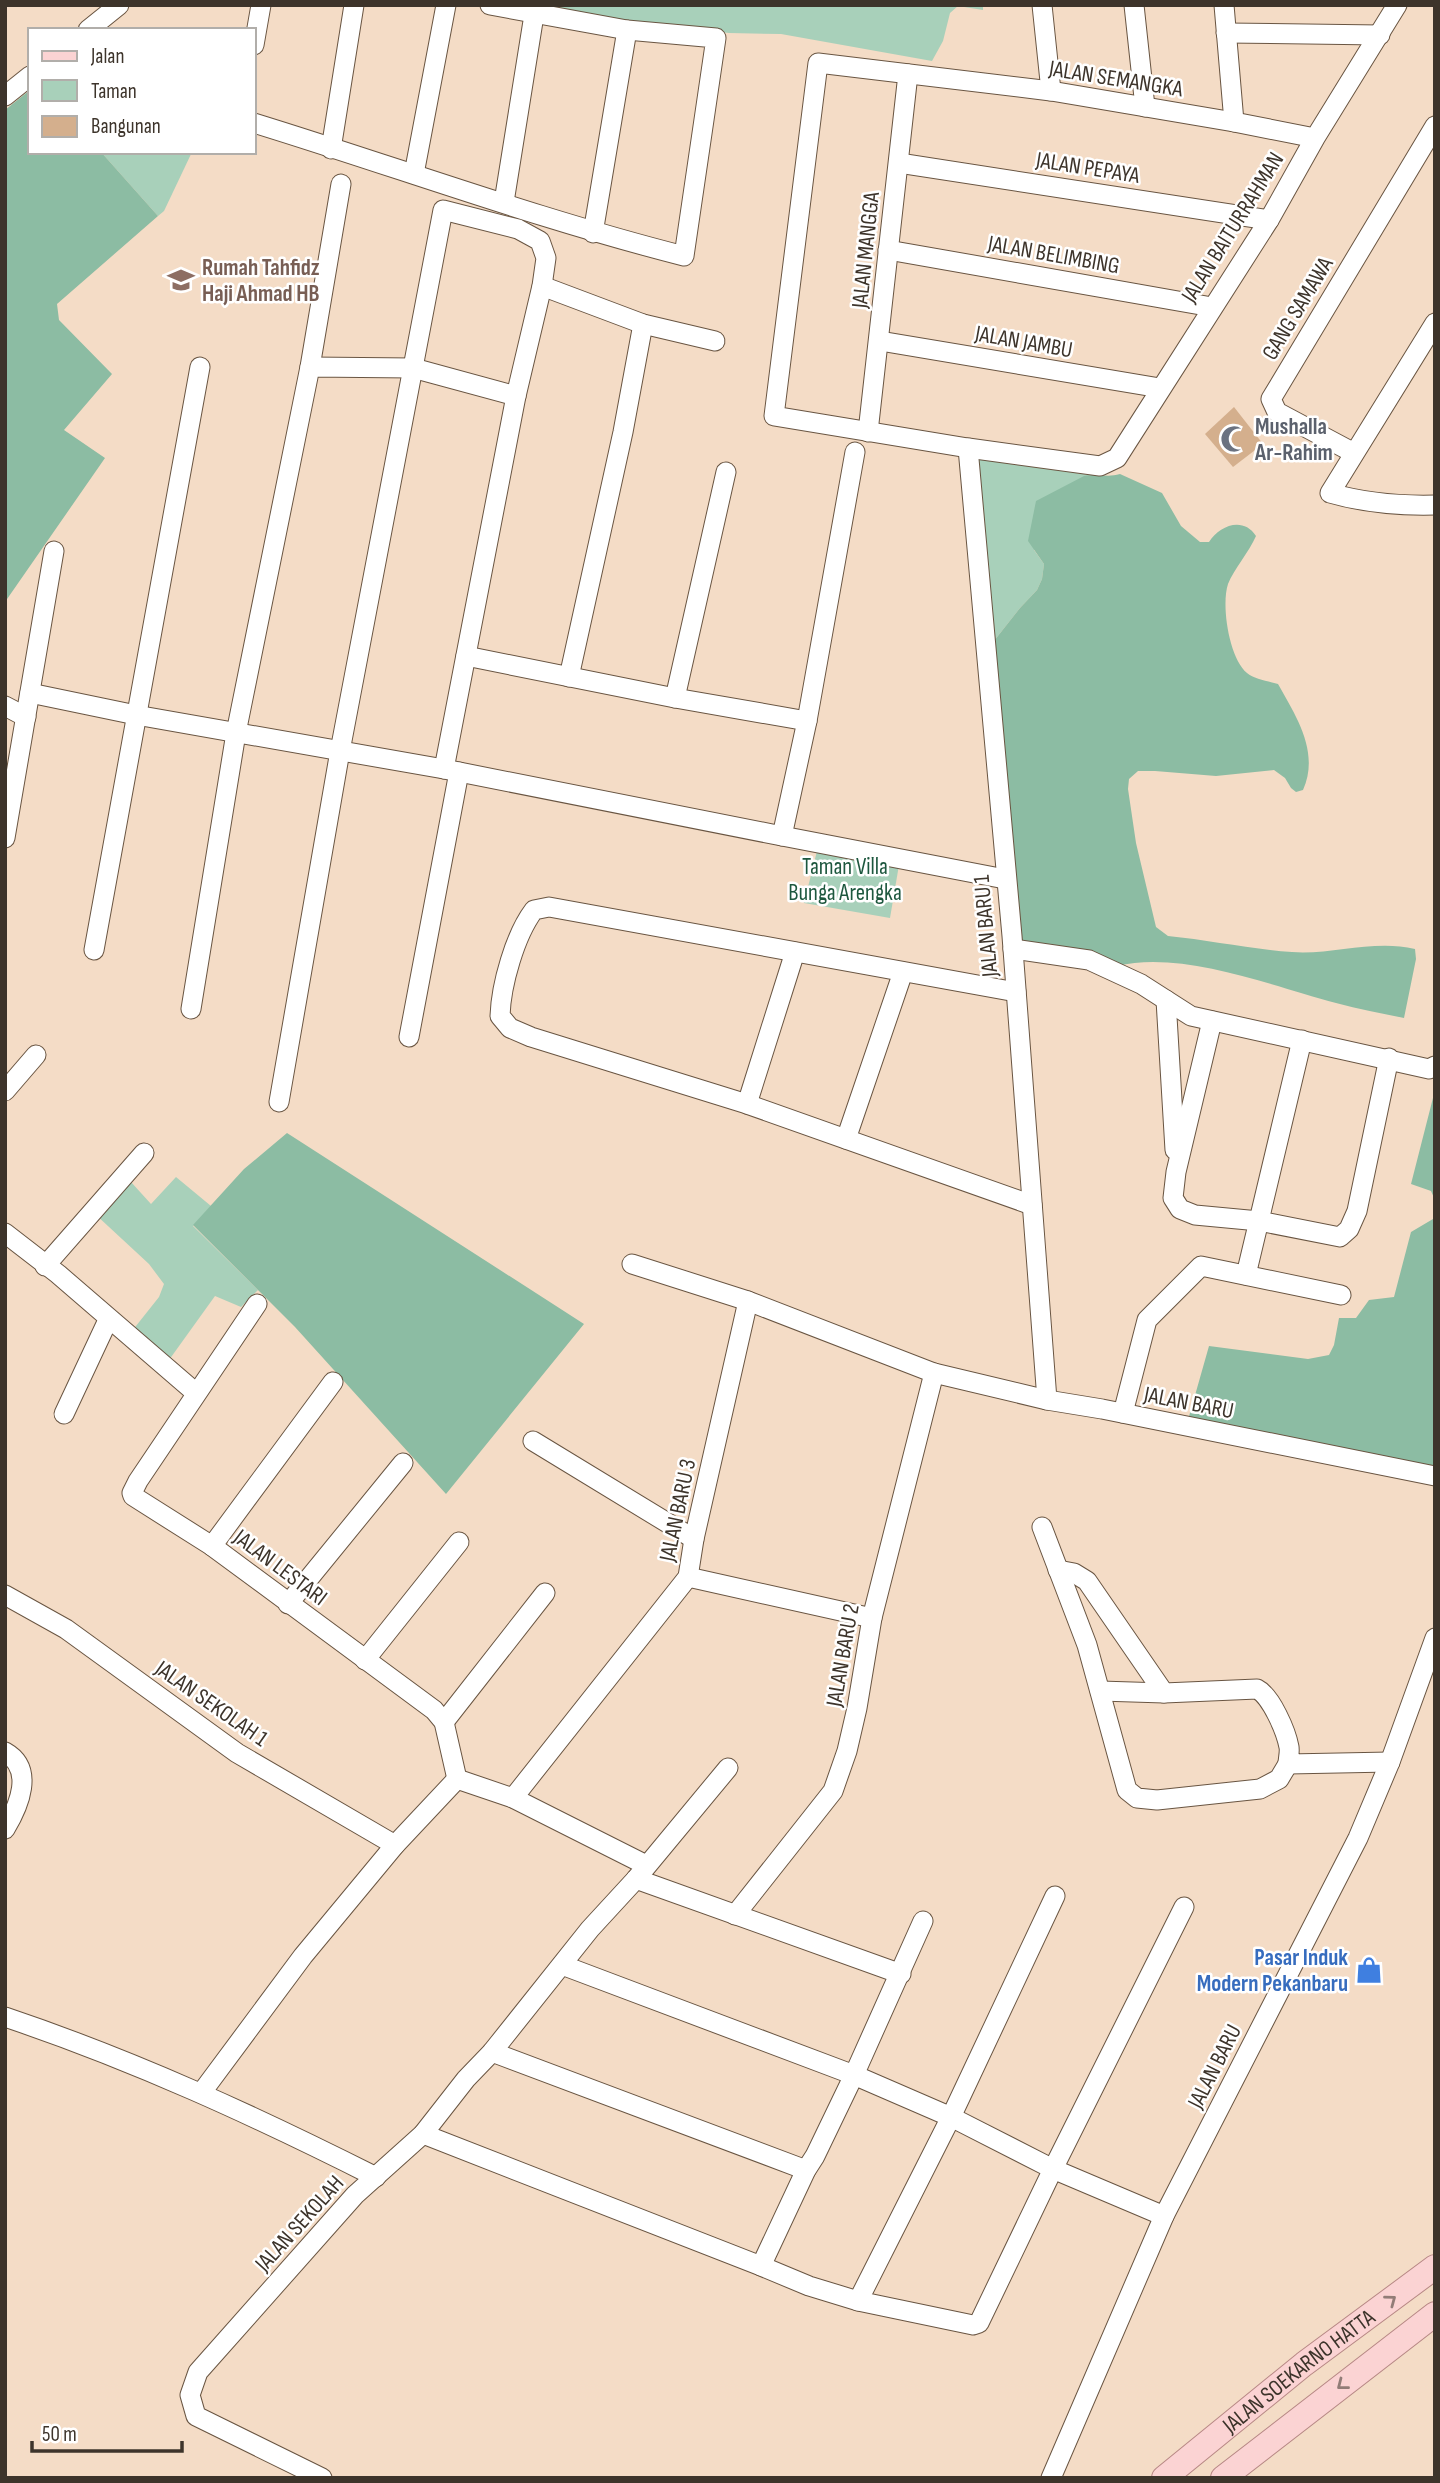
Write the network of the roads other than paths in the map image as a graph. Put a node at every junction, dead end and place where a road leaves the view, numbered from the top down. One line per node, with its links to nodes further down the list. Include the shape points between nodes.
1 (119, 5): 11 (street)
2 (261, 5): 14 (street)
3 (354, 5): 25 (street)
4 (446, 5): 27 (street)
5 (490, 5): 10 (street)
6 (1042, 5): 18 (street)
7 (1134, 5): 20 (street)
8 (1224, 5): 13 (street)
9 (1397, 5): 15 (street, JALAN BAITURRAHMAN)
10 (534, 15): 12 (street); 29 (street)
11 (90, 28)
12 (627, 30): 31 (street); 31 (street, via 716,37 684,256)
13 (1226, 33): 15 (street); 21 (street)
14 (256, 34)
15 (1380, 35): 24 (street, JALAN BAITURRAHMAN)
16 (908, 74): 18 (street, JALAN SEMANGKA); 26 (street, JALAN MANGGA); 44 (street, JALAN SEMANGKA, via 818,63 774,416)
17 (28, 78): 19 (street)
18 (1051, 91): 20 (street, JALAN SEMANGKA)
19 (5, 96)
20 (1145, 107): 21 (street, JALAN SEMANGKA)
21 (1234, 122): 24 (street, JALAN SEMANGKA)
22 (256, 124): 25 (street)
23 (1435, 126): 47 (street, GANG SAMAWA, via 1271,399 1277,412)
24 (1315, 138): 30 (street, JALAN BAITURRAHMAN)
25 (331, 149): 27 (street)
26 (899, 163): 30 (street, JALAN PEPAYA); 32 (street, JALAN MANGGA)
27 (414, 174): 29 (street)
28 (341, 184): 40 (street)
29 (504, 202): 31 (street)
30 (1269, 220): 34 (street, JALAN BAITURRAHMAN)
31 (593, 233)
32 (888, 250): 34 (street, JALAN BELIMBING); 38 (street, JALAN MANGGA)
33 (542, 286): 36 (street); 41 (street, via 546,258 540,241 519,229 443,210); 43 (street)
34 (1212, 307): 42 (street, JALAN BAITURRAHMAN)
35 (1435, 323): 47 (street)
36 (643, 324): 37 (street); 52 (street)
37 (715, 341)
38 (880, 341): 42 (street, JALAN JAMBU); 44 (street, JALAN MANGGA)
39 (200, 367): 56 (street)
40 (310, 367): 41 (street); 59 (street)
41 (414, 368): 43 (street); 60 (street)
42 (1160, 388): 45 (street, JALAN BAITURRAHMAN, via 1117,458 1100,466)
43 (516, 396): 51 (street)
44 (868, 432): 45 (street)
45 (968, 448): 64 (street, JALAN BARU 1)
46 (855, 452): 58 (street)
47 (1354, 453): 49 (street, via 1330,493 1395,506)
48 (726, 472): 54 (street)
49 (1435, 505)
50 (54, 551): 53 (street)
51 (466, 656): 52 (street); 61 (street)
52 (569, 677): 54 (street)
53 (30, 693): 56 (street); 57 (street)
54 (675, 698): 58 (street)
55 (5, 706): 57 (street)
56 (136, 715): 59 (street); 66 (street)
57 (26, 717): 62 (street)
58 (807, 721): 63 (street)
59 (236, 733): 60 (street); 71 (street)
60 (341, 751): 61 (street); 79 (street)
61 (452, 771): 63 (street); 73 (street)
62 (6, 833)
63 (782, 836): 64 (street)
64 (1005, 879): 65 (street, JALAN BARU 1)
65 (1013, 949): 69 (street, JALAN BARU 1); 70 (street, via 1089,960)
66 (94, 950)
67 (795, 952): 68 (street); 80 (street); 80 (street, via 549,907 534,910 518,938 501,1002 500,1016 510,1028)
68 (903, 971): 69 (street); 81 (street)
69 (1016, 992): 84 (street, JALAN BARU 1)
70 (1166, 1000): 72 (street, via 1191,1016); 83 (street)
71 (191, 1009)
72 (1212, 1021): 74 (street); 83 (street)
73 (409, 1037)
74 (1302, 1040): 76 (street); 85 (street)
75 (36, 1055): 78 (street)
76 (1389, 1058): 77 (street, via 1429,1069); 85 (street, via 1357,1211 1349,1229 1340,1237)
77 (1435, 1066)
78 (5, 1091)
79 (279, 1102)
80 (747, 1104): 81 (street)
81 (845, 1139): 84 (street)
82 (144, 1153): 88 (street)
83 (1176, 1172): 85 (street, via 1173,1198 1180,1209 1195,1215)
84 (1032, 1205): 97 (street, JALAN BARU 1)
85 (1259, 1221): 89 (street)
86 (5, 1233): 88 (street)
87 (632, 1264): 91 (street, JALAN BARU)
88 (45, 1266): 93 (street)
89 (1246, 1275): 90 (street); 98 (street, via 1200,1266 1147,1320)
90 (1341, 1295)
91 (748, 1301): 94 (street, JALAN BARU); 104 (street, JALAN BARU 3)
92 (257, 1304): 96 (street)
93 (108, 1320): 96 (street); 99 (street)
94 (934, 1373): 97 (street, JALAN BARU); 112 (street, JALAN BARU 2)
95 (333, 1382): 106 (street)
96 (196, 1393): 106 (street, JALAN LESTARI, via 132,1493)
97 (1047, 1400): 98 (street, JALAN BARU)
98 (1123, 1413): 102 (street, JALAN BARU)
99 (64, 1414)
100 (533, 1441): 104 (street)
101 (403, 1463): 111 (street)
102 (1435, 1476)
103 (1042, 1527): 107 (street)
104 (694, 1539): 108 (street, JALAN BARU 3)
105 (459, 1542): 114 (street)
106 (212, 1546): 111 (street, JALAN LESTARI)
107 (1058, 1570): 115 (street); 116 (street, via 1087,1581)
108 (688, 1577): 112 (street); 123 (street, JALAN BARU 3)
109 (545, 1593): 117 (street)
110 (5, 1595): 125 (street, JALAN SEKOLAH 1, via 66,1629 237,1753)
111 (288, 1604): 114 (street, JALAN LESTARI)
112 (872, 1618): 129 (street, JALAN BARU 2, via 858,1708 833,1791)
113 (1435, 1638): 119 (street, JALAN BARU)
114 (365, 1660): 117 (street, JALAN LESTARI)
115 (1100, 1691): 116 (street); 120 (street, via 1126,1790 1137,1798 1167,1800 1260,1789 1279,1779)
116 (1164, 1693): 120 (street, via 1256,1689 1265,1693 1289,1747)
117 (444, 1722): 122 (street)
118 (5, 1752): 124 (street, via 22,1769 22,1788)
119 (1390, 1762): 120 (street); 142 (street, JALAN BARU, via 1358,1838)
120 (1288, 1764)
121 (729, 1768): 126 (street)
122 (457, 1779): 123 (street); 125 (street)
123 (513, 1797): 126 (street)
124 (5, 1829)
125 (395, 1845): 136 (street, via 303,1956)
126 (641, 1872): 129 (street); 131 (street)
127 (1055, 1896): 137 (street)
128 (1184, 1907): 139 (street)
129 (735, 1915): 132 (street)
130 (923, 1921): 132 (street)
131 (562, 1965): 134 (street); 135 (street)
132 (901, 1974): 135 (street)
133 (5, 2017): 136 (street, JALAN SEKOLAH)
134 (492, 2052): 138 (street); 140 (street)
135 (854, 2075): 137 (street); 140 (street)
136 (202, 2092): 141 (street, JALAN SEKOLAH)
137 (951, 2118): 139 (street); 145 (street)
138 (423, 2134): 141 (street); 143 (street)
139 (1053, 2169): 142 (street); 145 (street, via 979,2323)
140 (806, 2170): 143 (street)
141 (376, 2177): 147 (street, JALAN SEKOLAH, via 198,2372 190,2395 197,2416)
142 (1164, 2216): 148 (street, JALAN BARU)
143 (761, 2266): 145 (street)
144 (1435, 2267): 149 (main road, JALAN SOEKARNO HATTA, one-way to 144, via 1304,2364)
145 (858, 2301)
146 (1435, 2314): 150 (main road, JALAN SOEKARNO HATTA, one-way to 150)
147 (322, 2478)
148 (1051, 2478)
149 (1164, 2478)
150 (1223, 2478)

